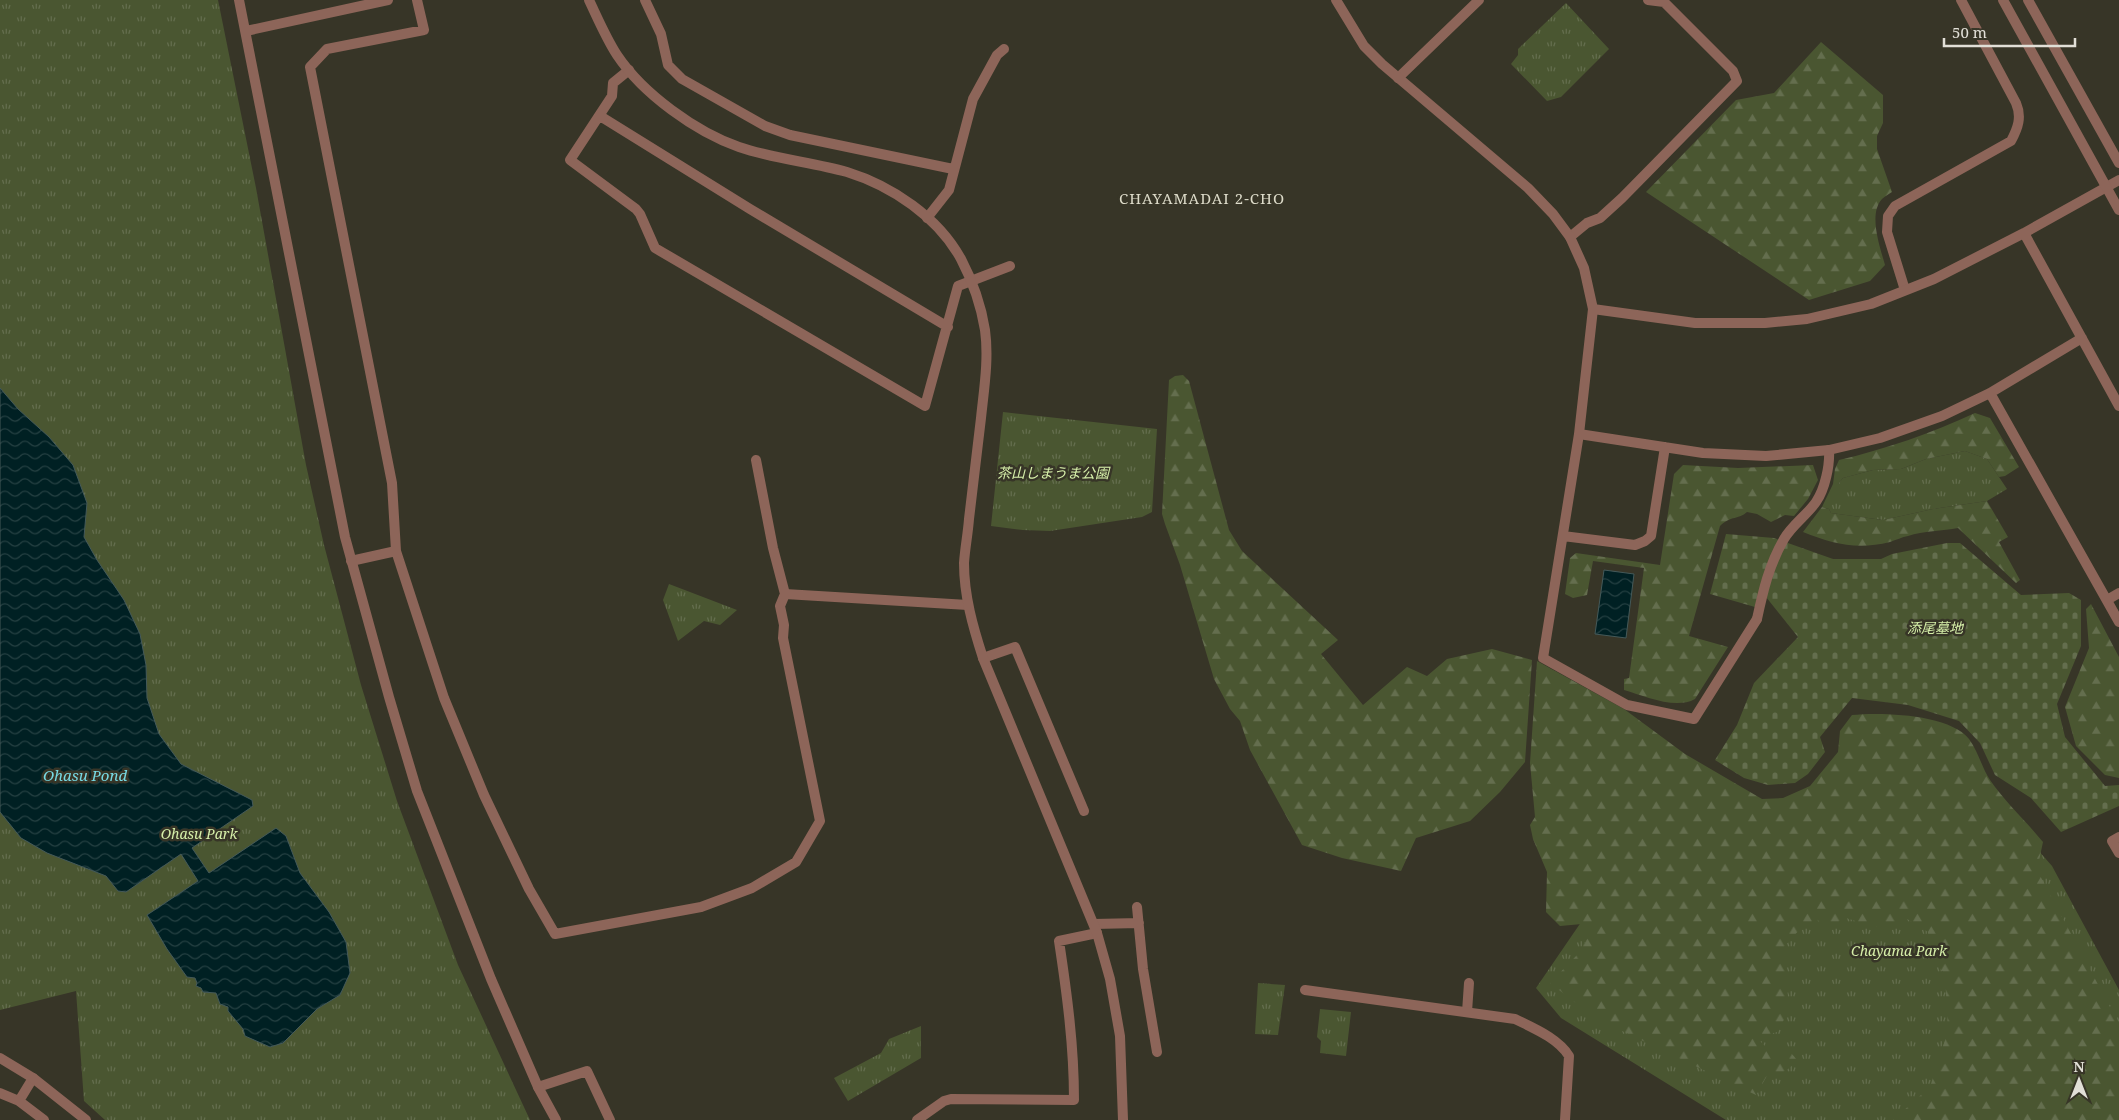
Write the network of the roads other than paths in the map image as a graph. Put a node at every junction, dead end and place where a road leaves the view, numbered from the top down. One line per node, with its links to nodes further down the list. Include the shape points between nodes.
1 (239, 0): 12 (street)
2 (388, 0): 12 (street)
3 (417, 0): 38 (street, via 424,30 327,50 310,67 392,483)
4 (589, 0): 14 (street, via 602,29)
5 (645, 0): 18 (street, via 661,34 668,65 682,79 765,126 790,135)
6 (1336, 0): 15 (street, via 1364,46)
7 (1480, 0): 15 (street)
8 (1648, 0): 24 (street, via 1664,2 1733,71 1737,81 1622,198 1600,218 1587,223)
9 (1961, 0): 27 (street, via 2016,103 2018,128 2011,141 1895,206 1888,216 1887,232)
10 (2003, 0): 20 (street)
11 (2028, 0): 17 (street)
12 (246, 31): 39 (street)
13 (1004, 50): 18 (street, via 997,55 973,99)
14 (629, 70): 16 (street, via 613,83 612,96); 22 (street, via 672,110 707,132 772,157 847,172 882,186)
15 (1398, 78): 24 (street, via 1528,188)
16 (600, 116): 29 (street); 29 (street, via 570,160 636,209 655,248 925,406)
17 (2119, 163)
18 (953, 169): 22 (street, via 949,190)
19 (2119, 180): 20 (street)
20 (2106, 187): 21 (street); 23 (street)
21 (2119, 210)
22 (927, 218): 26 (street, via 959,256)
23 (2024, 233): 27 (street, via 1934,279); 30 (street)
24 (1570, 237): 28 (street, via 1584,268)
25 (1010, 266): 26 (street)
26 (972, 281): 29 (street, via 958,286); 43 (street, via 985,329 987,368 964,561)
27 (1905, 290): 28 (street, via 1871,304 1807,319 1765,323 1695,323)
28 (1593, 309): 33 (street)
29 (948, 327)
30 (2082, 338): 31 (street); 32 (street)
31 (1990, 393): 35 (street, via 1942,416 1880,438); 42 (street)
32 (2119, 406)
33 (1579, 434): 34 (street); 37 (street)
34 (1665, 447): 35 (street, via 1704,453 1766,456); 37 (street, via 1651,536 1635,545)
35 (1829, 450): 37 (street, via 1825,478 1817,501 1785,537 1770,566 1757,619 1694,719 1627,705 1544,658)
36 (756, 460): 41 (street)
37 (1563, 536)
38 (396, 551): 39 (street); 41 (street, via 444,698 484,796 529,889 555,934 701,907 752,888 796,862 820,822 783,638 780,606)
39 (351, 561): 58 (street, via 417,791 491,979)
40 (2119, 593): 42 (street)
41 (785, 594): 43 (street)
42 (2107, 600): 44 (street)
43 (968, 605): 45 (street)
44 (2119, 622)
45 (983, 658): 46 (street, via 1015,647); 51 (street)
46 (1084, 811)
47 (2119, 837): 48 (street, via 2112,841)
48 (2119, 853)
49 (1137, 907): 50 (street)
50 (1139, 923): 51 (street); 55 (street)
51 (1095, 928): 65 (street, via 1059,941 1071,1023 1074,1100 952,1100); 66 (street, via 1110,979 1120,1036)
52 (1469, 983): 54 (street)
53 (1305, 990): 54 (street)
54 (1468, 1012): 67 (street, via 1515,1019 1564,1048 1569,1056)
55 (1157, 1052)
56 (0, 1058): 57 (street)
57 (33, 1078): 60 (street); 62 (street)
58 (538, 1087): 63 (street); 64 (street, via 587,1071)
59 (0, 1093): 60 (street)
60 (20, 1102): 61 (street)
61 (44, 1120)
62 (86, 1120)
63 (556, 1120)
64 (610, 1120)
65 (916, 1120)
66 (1123, 1120)
67 (1565, 1120)

